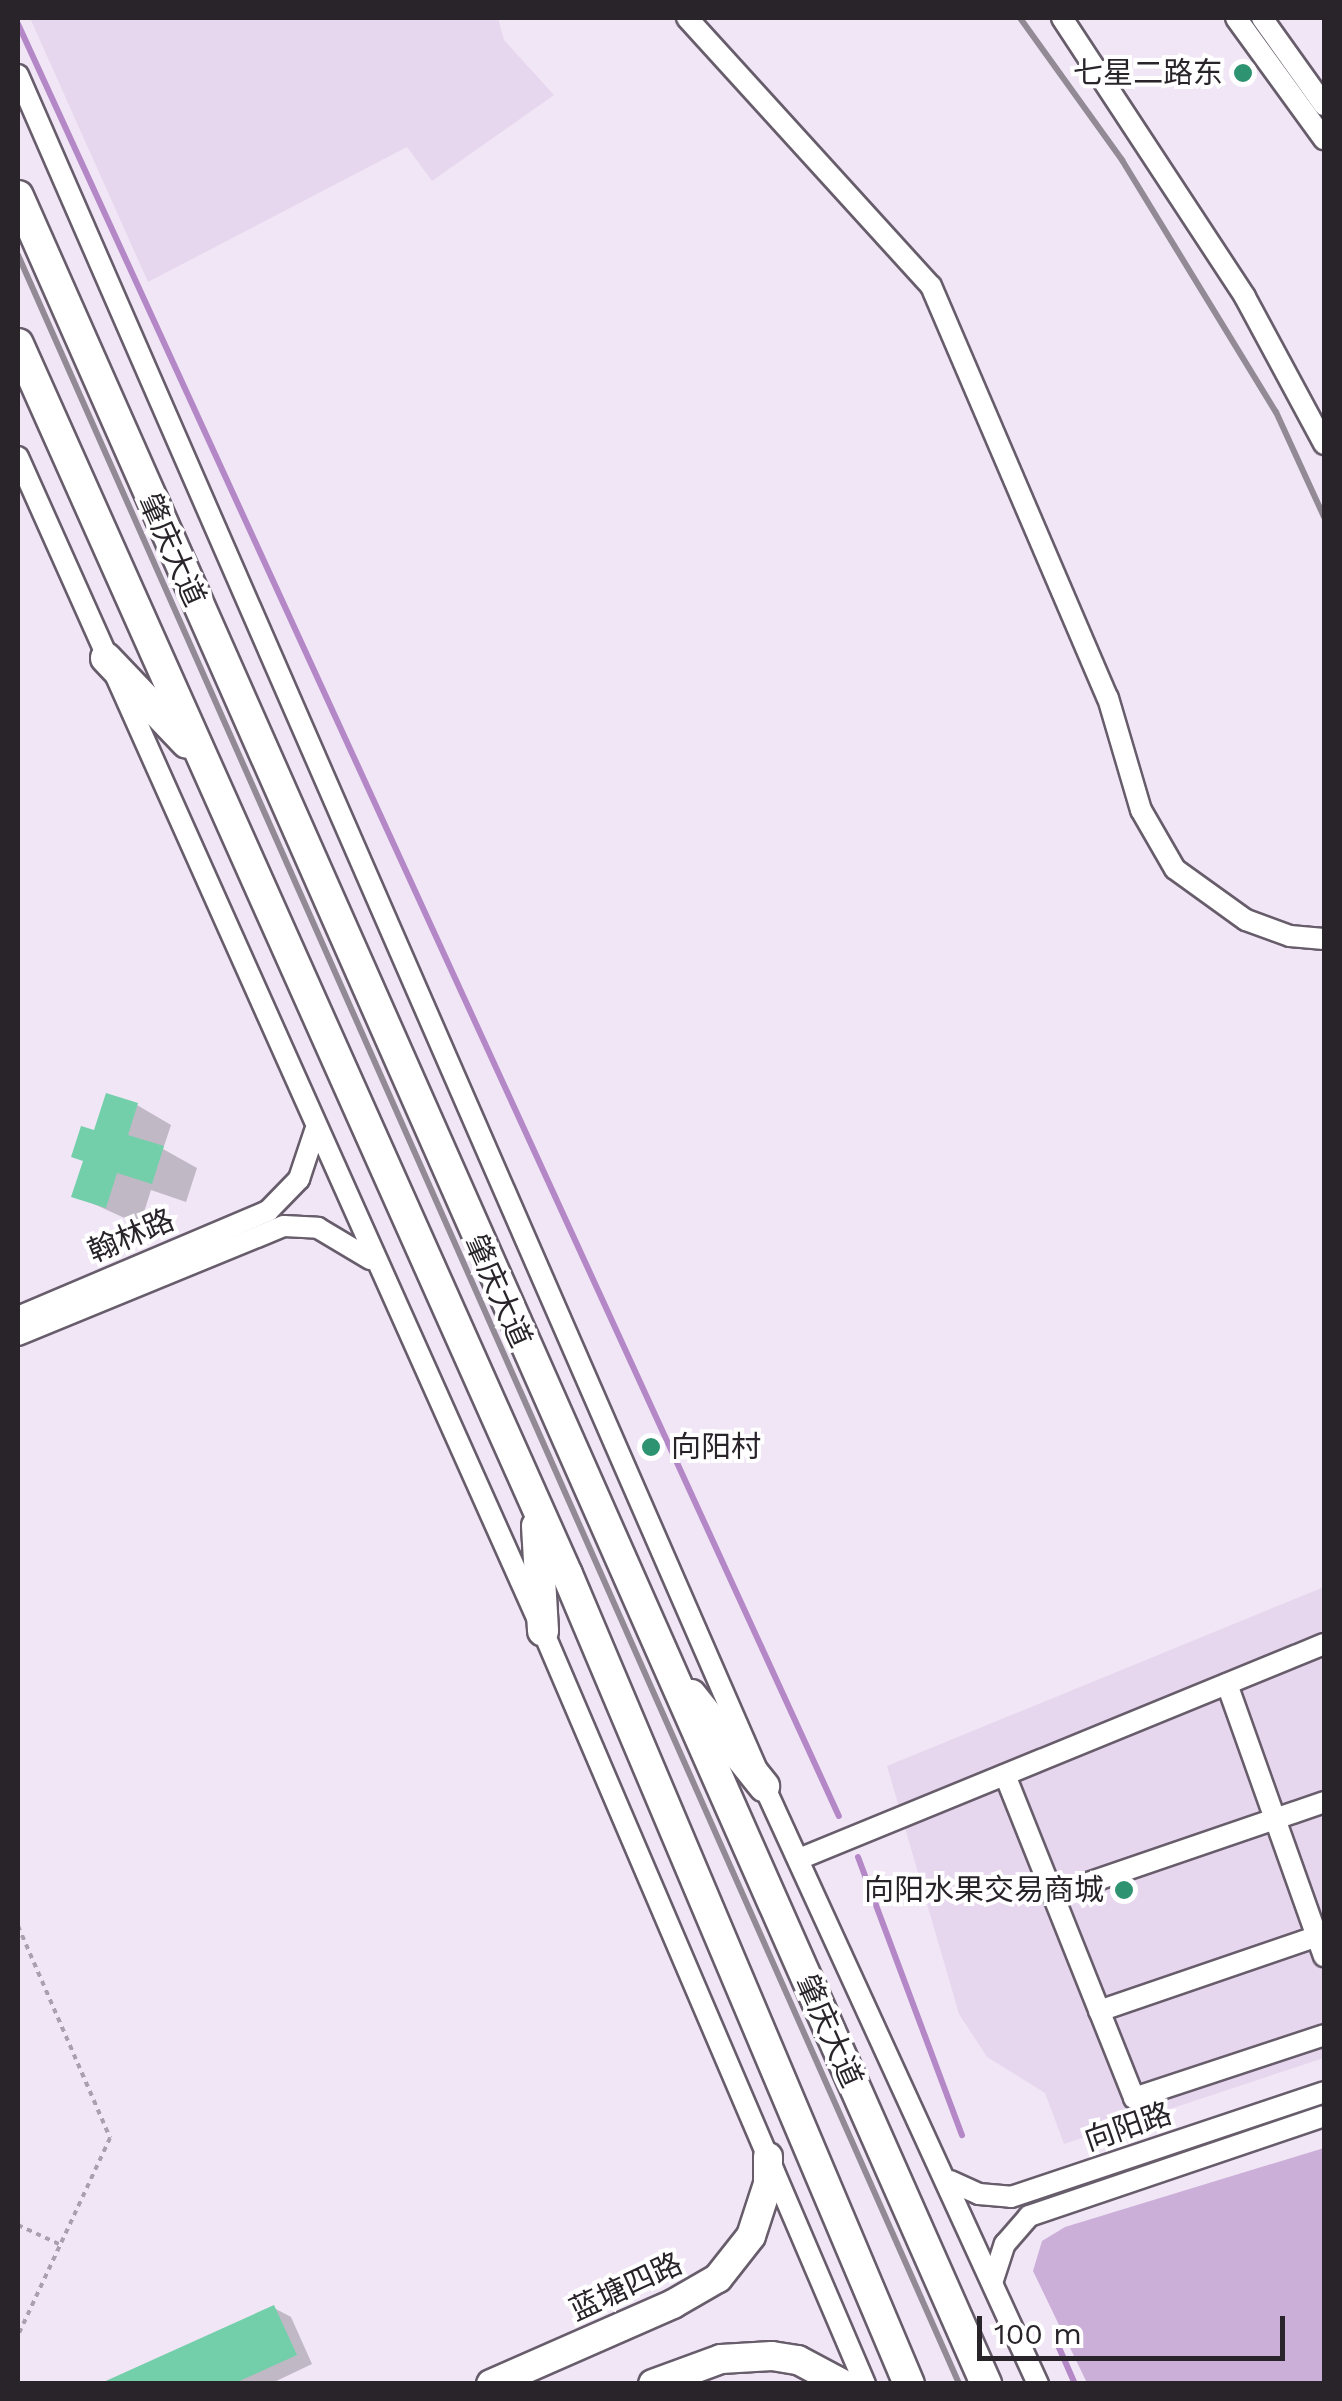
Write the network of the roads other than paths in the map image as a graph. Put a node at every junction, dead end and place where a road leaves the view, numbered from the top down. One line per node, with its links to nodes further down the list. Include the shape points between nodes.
1 (687, 18): 15 (street, via 931,286 1108,698 1141,810 1175,869 1246,920 1290,936)
2 (1062, 18): 10 (street, via 1244,298)
3 (1236, 18): 7 (street)
4 (1262, 18): 6 (street)
5 (18, 75): 27 (street)
6 (1324, 105)
7 (1324, 139)
8 (18, 196): 24 (highway, 肇庆大道)
9 (18, 344): 14 (highway, 肇庆大道)
10 (1324, 444)
11 (18, 457): 12 (street)
12 (24, 482): 13 (street)
13 (106, 658): 14 (highway); 16 (street)
14 (204, 761): 21 (highway, 肇庆大道)
15 (1324, 939)
16 (315, 1131): 17 (street, via 299,1178); 18 (street)
17 (267, 1221): 18 (street, via 318,1228); 19 (street, 翰林路); 20 (street, 翰林路)
18 (372, 1260): 22 (street)
19 (18, 1317)
20 (18, 1335)
21 (535, 1503): 22 (highway); 44 (highway, 肇庆大道)
22 (543, 1631): 37 (street)
23 (1324, 1644): 25 (street)
24 (663, 1661): 27 (highway); 45 (highway, 肇庆大道)
25 (1227, 1684): 26 (street); 29 (street)
26 (1005, 1775): 30 (street); 31 (street)
27 (764, 1786): 30 (street)
28 (1324, 1802): 29 (street)
29 (1275, 1819): 31 (street); 32 (street)
30 (799, 1859): 38 (street)
31 (1053, 1895): 33 (street)
32 (1322, 1942): 33 (street)
33 (1099, 2010): 34 (street, via 1134,2098)
34 (1324, 2036)
35 (1324, 2092): 38 (street, 向阳路, via 1011,2197 979,2194)
36 (1324, 2116): 39 (street, 向阳路, via 1028,2216 1004,2244)
37 (768, 2157): 40 (main road, 蓝塘四路, via 756,2223 718,2278); 43 (street)
38 (950, 2181): 39 (street)
39 (993, 2280): 46 (street)
40 (493, 2383)
41 (654, 2384): 42 (main road, via 721,2360 772,2356 798,2360)
42 (843, 2384)
43 (865, 2384)
44 (909, 2384)
45 (986, 2384)
46 (1038, 2384)

